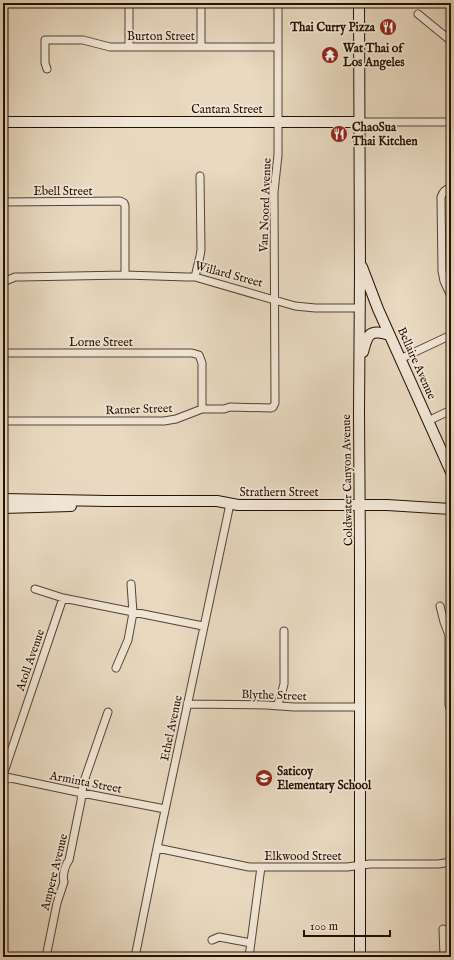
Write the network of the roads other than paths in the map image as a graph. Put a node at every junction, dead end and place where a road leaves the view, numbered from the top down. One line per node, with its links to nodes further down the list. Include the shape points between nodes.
1 (130, 3): 9 (street)
2 (201, 3): 7 (street)
3 (278, 3): 8 (street, Van Noord Avenue)
4 (359, 3): 13 (street, Coldwater Canyon Avenue)
5 (418, 14): 6 (street)
6 (451, 41)
7 (201, 47): 8 (street, Burton Street); 9 (street, Burton Street)
8 (278, 47): 12 (street, Van Noord Avenue)
9 (129, 48): 10 (street, Burton Street, via 110,47 83,40 45,40)
10 (47, 69)
11 (3, 122): 12 (street, Cantara Street)
12 (278, 122): 13 (street, Cantara Street); 23 (street, Van Noord Avenue, via 274,192)
13 (360, 122): 14 (street, Cantara Street); 18 (street, Coldwater Canyon Avenue)
14 (451, 122)
15 (200, 176): 20 (street, via 201,250)
16 (451, 188): 22 (street, via 443,192 441,198 442,270)
17 (3, 202): 19 (street, Ebell Street, via 124,202)
18 (360, 259): 24 (street, Coldwater Canyon Avenue); 25 (street, Bellaire Avenue)
19 (125, 276): 20 (street, Willard Street); 21 (street, Willard Street, via 21,276)
20 (195, 277): 23 (street, Willard Street)
21 (3, 282)
22 (451, 296)
23 (274, 300): 24 (street, Willard Street, via 305,307); 31 (street, Van Noord Avenue)
24 (359, 308): 25 (street); 26 (street, Willard Street, via 373,310); 30 (street, Coldwater Canyon Avenue)
25 (378, 308): 29 (street, Bellaire Avenue)
26 (386, 334): 29 (street, via 394,354); 30 (street, via 374,332 367,338)
27 (451, 335): 29 (street)
28 (3, 353): 32 (street, Lorne Street, via 192,353 199,355 202,363)
29 (400, 359): 35 (street, Bellaire Avenue)
30 (360, 364): 40 (street, Coldwater Canyon Avenue)
31 (274, 407): 32 (street, Ratner Street)
32 (202, 409): 34 (street, Ratner Street, via 164,421)
33 (451, 410): 35 (street)
34 (3, 420)
35 (428, 421): 36 (street, Bellaire Avenue)
36 (451, 472)
37 (3, 499): 38 (street, Strathern Street)
38 (107, 501): 39 (street, Strathern Street); 41 (street, Strathern Street, via 68,507)
39 (230, 504): 40 (street, Strathern Street); 48 (street, Ethel Avenue)
40 (360, 504): 42 (street, Strathern Street); 53 (street, Coldwater Canyon Avenue)
41 (3, 508)
42 (451, 508)
43 (131, 584): 47 (street)
44 (35, 589): 45 (street)
45 (63, 598): 47 (street); 56 (street, Atoll Avenue)
46 (440, 606): 54 (street, via 449,635)
47 (133, 612): 48 (street); 50 (street, via 128,640)
48 (203, 626): 51 (street, Ethel Avenue)
49 (284, 631): 52 (street, via 284,684)
50 (116, 668)
51 (187, 704): 52 (street, Blythe Street); 59 (street, Ethel Avenue)
52 (277, 706): 53 (street, Blythe Street)
53 (360, 707): 62 (street, Coldwater Canyon Avenue)
54 (451, 711)
55 (108, 712): 58 (street, Ampere Avenue)
56 (4, 775): 57 (street, Atoll Avenue); 58 (street, Arminta Street)
57 (3, 785)
58 (82, 793): 59 (street, Arminta Street); 67 (street, Ampere Avenue)
59 (165, 808): 60 (street, Ethel Avenue)
60 (157, 848): 63 (street, Elkwood Street); 68 (street, Ethel Avenue)
61 (451, 862): 62 (street, Elkwood Street)
62 (360, 866): 63 (street, Elkwood Street); 70 (street, Coldwater Canyon Avenue)
63 (260, 868): 66 (street)
64 (443, 929): 71 (street)
65 (212, 940): 66 (street, via 219,937)
66 (251, 944): 69 (street)
67 (46, 957)
68 (136, 957)
69 (249, 957)
70 (360, 957)
71 (444, 957)

